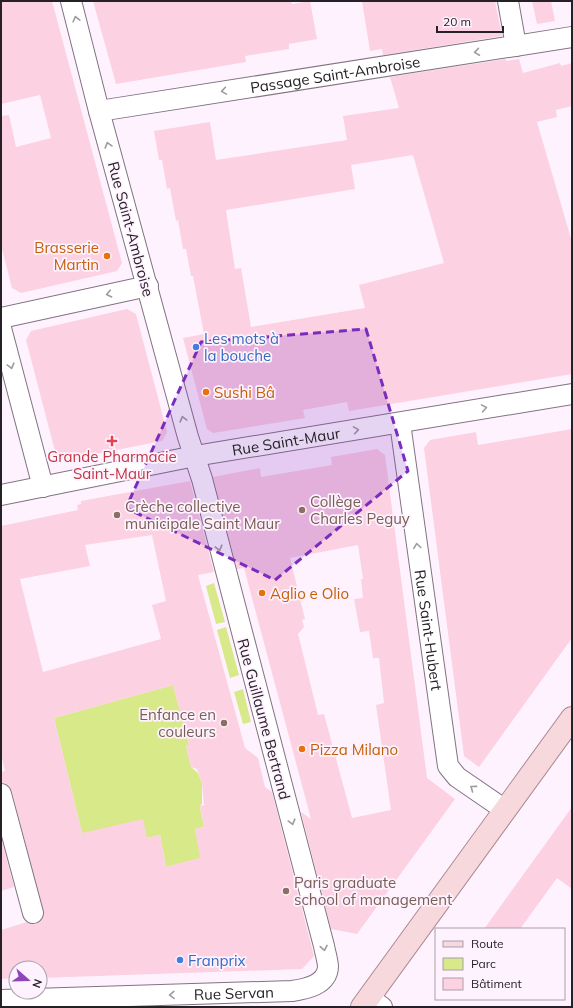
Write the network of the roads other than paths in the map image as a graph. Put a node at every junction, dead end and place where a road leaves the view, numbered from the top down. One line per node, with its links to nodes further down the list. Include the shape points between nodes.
1 (72, 1): 5 (street, Rue Saint-Ambroise, one-way to 1)
2 (508, 1): 4 (street)
3 (572, 37): 4 (street, Passage Saint-Ambroise)
4 (516, 46): 5 (street, Passage Saint-Ambroise, one-way to 5)
5 (99, 111): 6 (street, Rue Saint-Ambroise, one-way to 5)
6 (148, 286): 7 (street, one-way to 7); 11 (street, Rue Saint-Ambroise, one-way to 6)
7 (1, 318)
8 (1, 328): 12 (street, one-way to 12)
9 (572, 394): 10 (street, Rue Saint-Maur, one-way to 9)
10 (400, 423): 11 (street, Rue Saint-Maur, one-way to 10); 16 (street, Rue Saint-Hubert, one-way to 10, via 457,777 448,766)
11 (195, 456): 12 (street, Rue Saint-Maur); 18 (street, Rue Guillaume Bertrand, one-way to 18, via 324,946 328,968)
12 (44, 487): 13 (street, Rue Saint-Maur)
13 (1, 496)
14 (572, 718): 16 (main road)
15 (1, 794): 17 (street)
16 (505, 810): 20 (main road)
17 (33, 913)
18 (321, 981): 19 (street, Rue Servan, one-way to 19, via 309,988 292,991)
19 (1, 1000)
20 (371, 1004)

